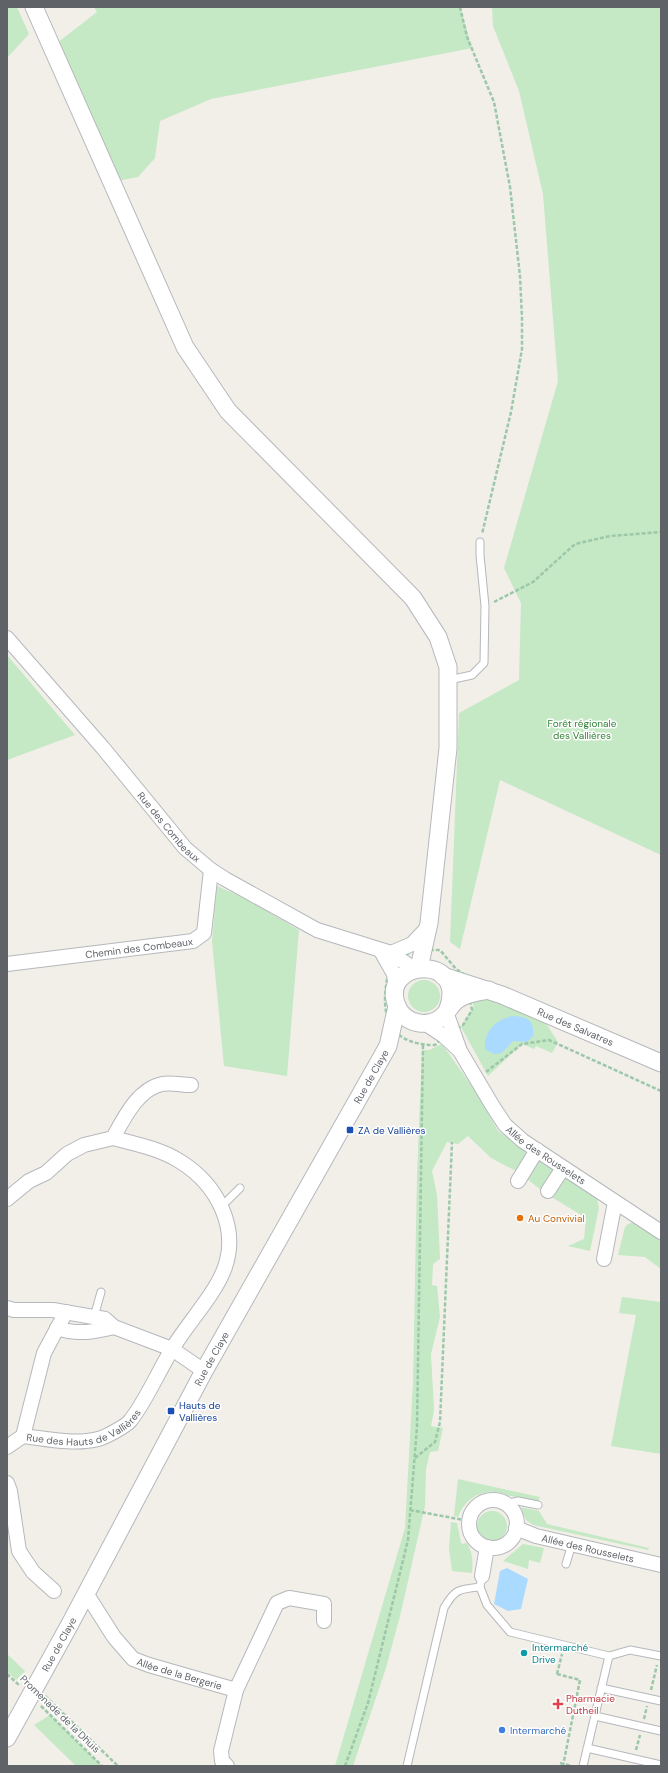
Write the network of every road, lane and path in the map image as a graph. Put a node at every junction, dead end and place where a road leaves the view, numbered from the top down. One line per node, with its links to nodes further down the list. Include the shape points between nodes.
1 (34, 7): 7 (street, via 186,347 228,411 413,598 438,637 448,667)
2 (460, 7): 4 (path, via 467,37 494,102 510,187 522,318 522,350 511,412)
3 (661, 532): 5 (path, via 610,536 575,544 533,582)
4 (480, 542): 5 (lane)
5 (485, 606): 7 (lane, via 484,663 472,675)
6 (7, 638): 8 (street, Rue des Combeaux, via 103,748 185,848)
7 (448, 680): 9 (street, via 448,748)
8 (211, 870): 11 (street, Rue des Combeaux, via 317,930); 12 (street, Chemin des Combeaux, via 204,933 193,942)
9 (428, 925): 10 (street); 11 (street)
10 (428, 947): 11 (street); 11 (path, via 420,941); 13 (street); 14 (path, via 440,950 464,975)
11 (399, 961): 13 (street, Rue des Salvatres); 15 (street, via 403,976 396,988); 18 (path, via 386,980 385,1007 388,1023)
12 (7, 964)
13 (439, 973): 14 (street, Rue des Salvatres); 16 (street, via 448,983 451,992)
14 (468, 988): 16 (street); 19 (path, via 472,1010 467,1015 464,1025); 21 (street, Rue des Salvatres, via 489,990)
15 (397, 1006): 17 (street, via 409,1020); 18 (street)
16 (447, 1011): 17 (street, Rue de Claye, via 435,1021); 19 (street, Allée des Rousselets)
17 (422, 1023): 18 (street, Rue de Claye); 19 (street)
18 (396, 1031): 20 (path, via 410,1041); 44 (street, Rue de Claye)
19 (448, 1033): 20 (path, via 434,1045); 22 (street, Allée des Rousselets)
20 (423, 1045): 47 (path)
21 (661, 1064)
22 (477, 1079): 24 (path, via 522,1044 548,1040); 27 (street, Allée des Rousselets, via 505,1125)
23 (191, 1085): 25 (street, via 163,1084 147,1090 126,1115)
24 (661, 1091)
25 (113, 1138): 32 (street, via 84,1145 67,1154 46,1173 29,1181); 34 (street, Rue des Hauts de Vallières, via 148,1146 181,1162 210,1187)
26 (452, 1142): 47 (path, via 440,1422 435,1442)
27 (537, 1150): 28 (street, Allée des Rousselets); 29 (street)
28 (563, 1168): 31 (street); 33 (street, Allée des Rousselets)
29 (518, 1181)
30 (240, 1188): 34 (lane)
31 (548, 1191)
32 (7, 1199)
33 (615, 1202): 35 (street, Allée des Rousselets); 36 (street)
34 (222, 1207): 43 (street, Rue des Hauts de Vallières, via 229,1228 225,1268 215,1287)
35 (661, 1232)
36 (604, 1259)
37 (101, 1292): 40 (lane)
38 (7, 1308): 39 (street)
39 (66, 1312): 40 (street); 42 (street, Rue des Hauts de Vallières)
40 (94, 1317): 41 (street, via 105,1319)
41 (114, 1327): 42 (street, via 93,1332 71,1333); 43 (street)
42 (57, 1328): 45 (street, Rue des Hauts de Vallières, via 44,1353)
43 (172, 1349): 44 (street); 45 (street, Rue des Hauts de Vallières, via 129,1423 99,1439 62,1442)
44 (204, 1371): 60 (street, Rue de Claye)
45 (23, 1436): 46 (street)
46 (7, 1447)
47 (415, 1458): 51 (path)
48 (7, 1483): 59 (street, via 19,1551 33,1572)
49 (505, 1504): 50 (lane, via 518,1501); 52 (street, via 498,1500 483,1502 476,1507); 53 (street, via 515,1514)
50 (538, 1505)
51 (410, 1510): 52 (path); 81 (path, via 408,1540 368,1703)
52 (469, 1521): 55 (street, via 471,1534 475,1540)
53 (516, 1528): 54 (street, Allée des Rousselets, via 536,1536); 55 (street, via 514,1535 502,1546)
54 (572, 1544): 56 (lane); 57 (street, Allée des Rousselets)
55 (487, 1547): 58 (street)
56 (566, 1564)
57 (661, 1565)
58 (481, 1582): 62 (lane, via 487,1605 510,1632); 82 (lane, via 460,1589 452,1595 444,1608)
59 (54, 1591)
60 (86, 1593): 67 (street, Allée de la Bergerie, via 114,1637 133,1659); 68 (street, Rue de Claye)
61 (324, 1621): 67 (street, Allée de la Bergerie, via 324,1604 289,1598 277,1603)
62 (564, 1645): 63 (lane); 76 (path, via 557,1674 580,1680)
63 (609, 1656): 64 (lane, via 630,1650); 66 (lane)
64 (661, 1656)
65 (7, 1674): 68 (path, Promenade de la Dhuis)
66 (601, 1688): 69 (lane); 70 (lane)
67 (236, 1690): 80 (street, Allée de la Bergerie, via 221,1751 222,1761)
68 (35, 1694): 73 (street, Rue de Claye); 78 (path, Promenade de la Dhuis); 79 (path, Promenade de la Dhuis)
69 (661, 1701)
70 (595, 1716): 71 (lane); 74 (lane)
71 (642, 1727): 72 (lane); 75 (path)
72 (661, 1731)
73 (7, 1738)
74 (587, 1748): 75 (lane); 84 (lane)
75 (634, 1759): 77 (lane)
76 (562, 1764): 83 (path)
77 (661, 1765)
78 (102, 1766)
79 (118, 1766)
80 (227, 1766)
81 (345, 1766)
82 (407, 1766)
83 (572, 1766)
84 (583, 1766)

